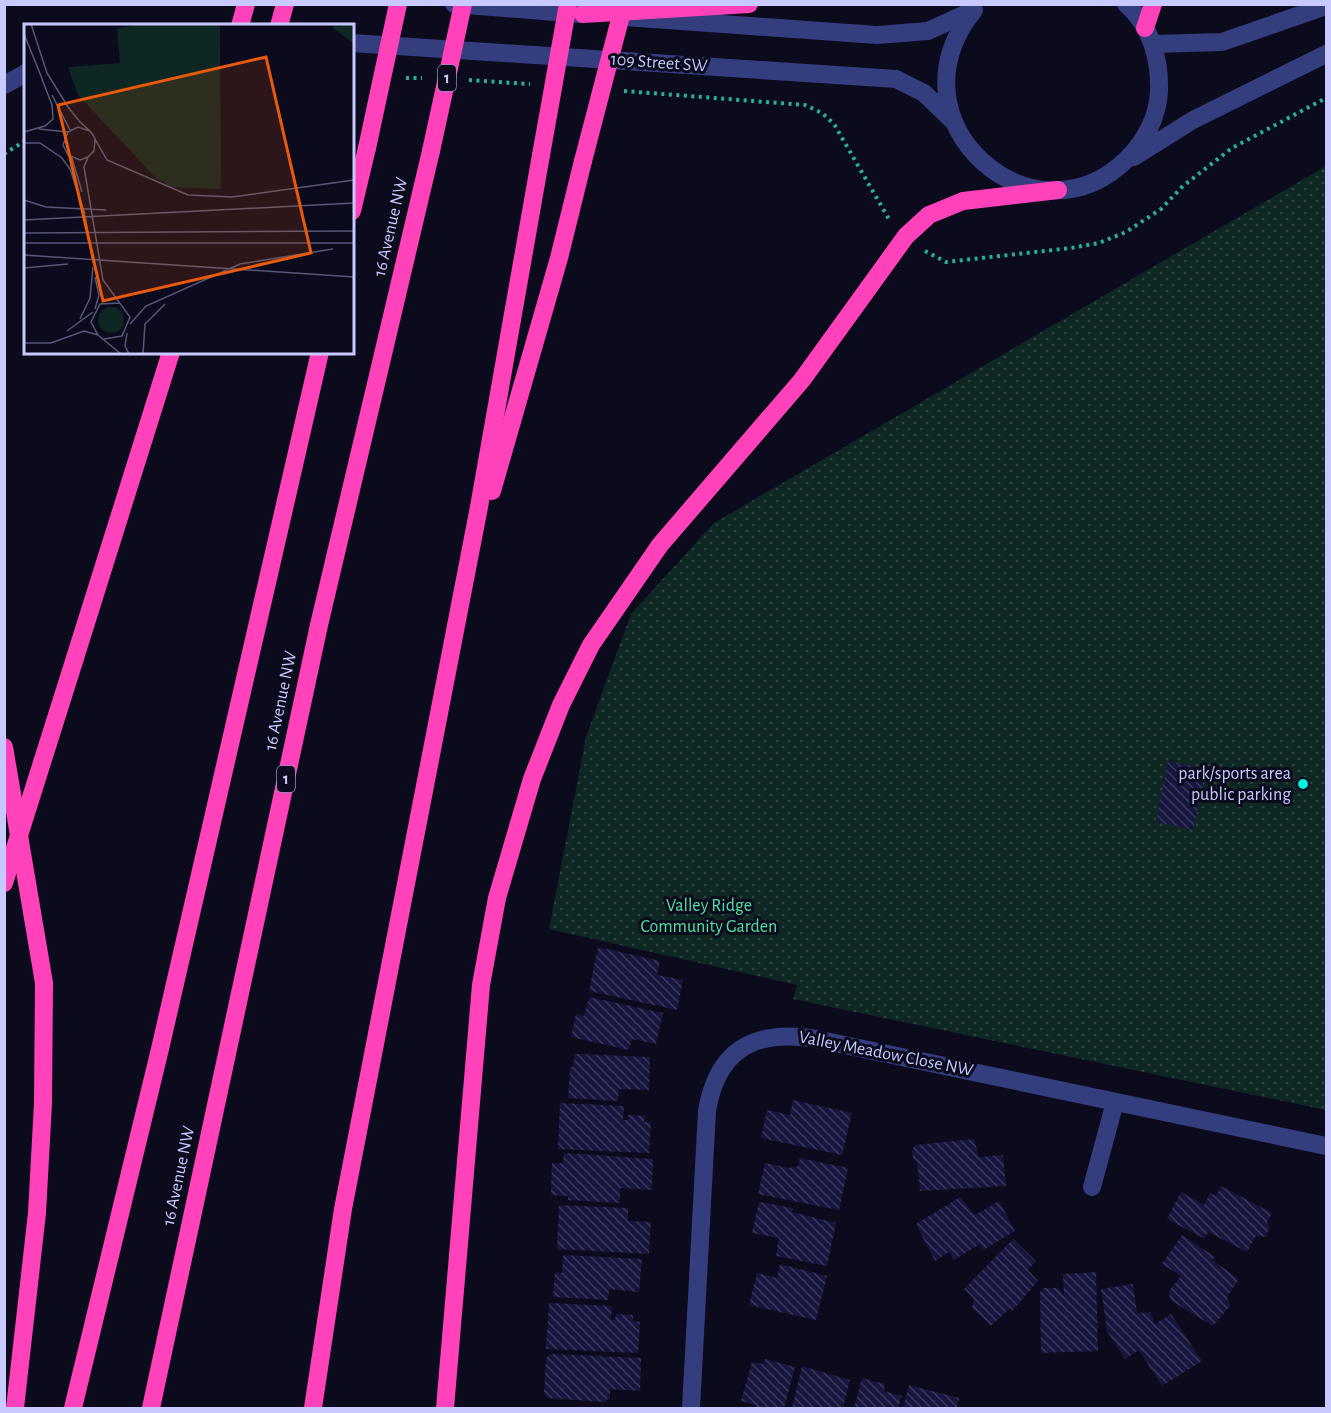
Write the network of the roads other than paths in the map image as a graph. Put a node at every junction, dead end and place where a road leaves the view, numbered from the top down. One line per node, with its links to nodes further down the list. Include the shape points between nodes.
1 (246, 4): 13 (highway)
2 (285, 4): 14 (highway)
3 (398, 4): 23 (highway, bridge)
4 (454, 4): 12 (street)
5 (463, 4): 36 (highway, 16 Avenue NW / 1, bridge, via 319,625)
6 (624, 4): 28 (highway, bridge, via 559,258)
7 (749, 4): 12 (highway)
8 (1126, 4): 15 (street)
9 (1153, 4): 15 (highway)
10 (1326, 6): 15 (street, via 1222,42)
11 (977, 8): 12 (street, via 928,31 877,35); 20 (street, via 957,36 948,63 946,92)
12 (575, 9): 28 (highway, bridge, via 541,155)
13 (241, 24)
14 (280, 24)
15 (1149, 36): 21 (street, via 1160,71 1159,98 1151,125 1137,149)
16 (354, 43): 20 (street, 109 Street SW, via 896,79 924,93)
17 (1326, 54): 21 (street, via 1193,120)
18 (24, 74): 19 (street)
19 (4, 85)
20 (952, 120): 22 (street, via 965,144 983,164 1031,188)
21 (1118, 168): 22 (street, via 1089,183)
22 (1058, 190): 38 (highway, via 963,201 929,215 906,236 802,380 660,545 591,645 556,716 532,779 497,897 481,985)
23 (354, 203)
24 (165, 354): 27 (highway)
25 (170, 354): 27 (highway)
26 (320, 354): 35 (highway, via 163,1038)
27 (153, 405): 30 (highway, bridge)
28 (462, 596): 37 (highway, via 343,1209)
29 (4, 747): 34 (highway, via 44,983 37,1213)
30 (4, 883)
31 (1115, 1102): 32 (street, Valley Meadow Close NW); 33 (street); 39 (street, Valley Meadow Close NW, via 811,1038 770,1037 748,1043 735,1052 713,1081 707,1111)
32 (1326, 1146)
33 (1092, 1187)
34 (15, 1408)
35 (73, 1408)
36 (151, 1408)
37 (313, 1408)
38 (445, 1408)
39 (691, 1408)

